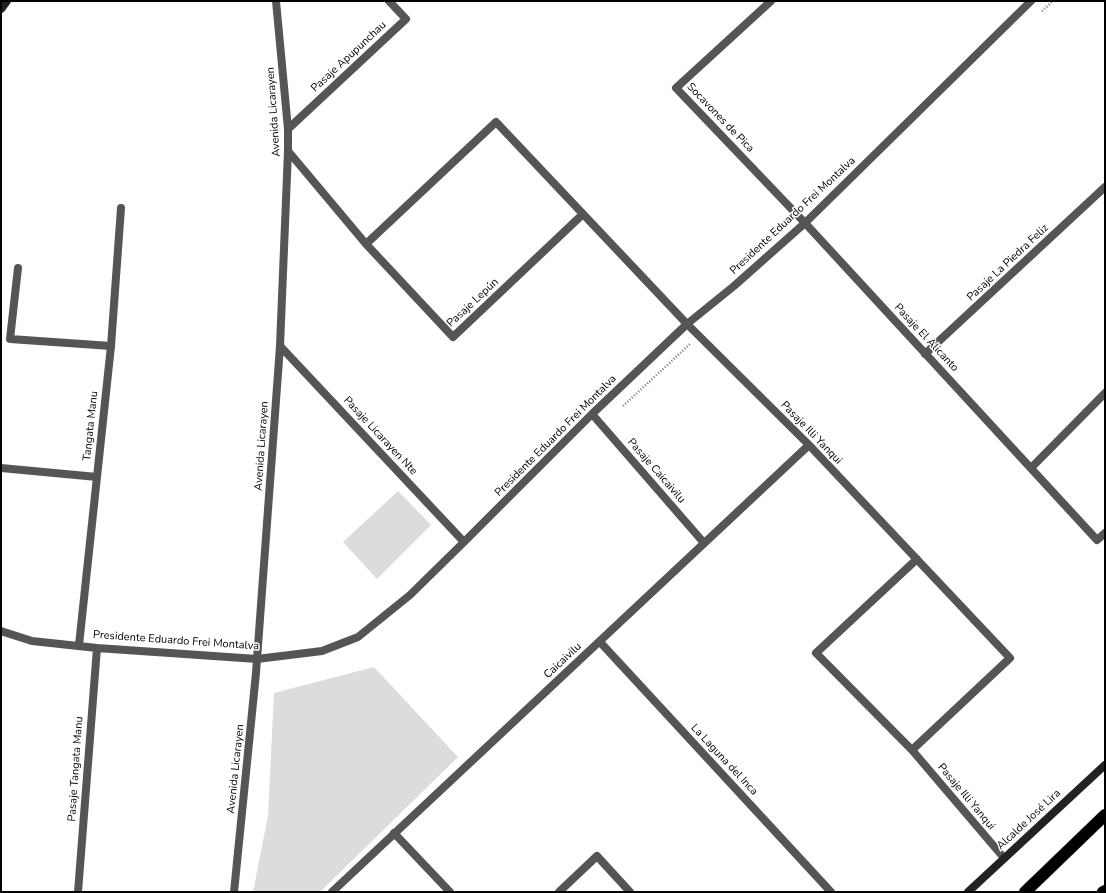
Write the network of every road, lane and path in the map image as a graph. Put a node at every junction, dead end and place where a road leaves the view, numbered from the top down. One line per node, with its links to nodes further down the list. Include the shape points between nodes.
1 (7, 1): 7 (street)
2 (276, 1): 9 (street, Avenida Licarayen)
3 (389, 1): 9 (street, Pasaje Apupunchau, via 406,19)
4 (1031, 1): 14 (street, Presidente Eduardo Frei Montalva)
5 (1053, 1): 8 (path)
6 (766, 3): 14 (street, Socavones de Pica, via 676,88)
7 (1, 9)
8 (1042, 12)
9 (288, 129): 10 (street, Avenida Licarayen)
10 (288, 151): 15 (street, Pasaje Lepún); 20 (street, Avenida Licarayen)
11 (1105, 188): 21 (street, Pasaje La Piedra Feliz)
12 (121, 208): 19 (street, Tangata Manu)
13 (583, 214): 15 (street, via 496,122); 15 (street, Pasaje Lepún, via 452,337); 17 (street)
14 (804, 223): 17 (street, Presidente Eduardo Frei Montalva); 21 (street, Pasaje El Alicanto)
15 (366, 244)
16 (18, 268): 19 (street, via 10,339)
17 (687, 324): 18 (street, Pasaje Illi Yanqui); 23 (street, Presidente Eduardo Frei Montalva)
18 (699, 336): 24 (path); 25 (street, Pasaje Illi Yanqui)
19 (111, 346): 28 (street, Tangata Manu)
20 (280, 346): 30 (street, Pasaje Licarayen Nte); 37 (street, Avenida Licarayen)
21 (925, 354): 27 (street, Pasaje El Alicanto)
22 (1105, 393): 27 (street)
23 (592, 414): 24 (street, Pasaje Caicaivilu); 30 (street, Presidente Eduardo Frei Montalva)
24 (602, 426): 31 (street, Pasaje Caicaivilu)
25 (809, 445): 31 (street, Caicaivilu); 32 (street, Pasaje Illi Yanqui)
26 (1, 468): 28 (street)
27 (1031, 468): 29 (street, Pasaje El Alicanto, via 1097,540)
28 (97, 477): 35 (street, Tangata Manu)
29 (1105, 533)
30 (464, 542): 37 (street, Presidente Eduardo Frei Montalva, via 410,595 358,637 322,651)
31 (704, 543): 34 (street, Caicaivilu)
32 (917, 559): 38 (street, Pasaje Illi Yanqui, via 1010,658); 38 (street, Pasaje Illi Yanqui, via 816,653)
33 (1, 631): 35 (street, Presidente Eduardo Frei Montalva, via 32,641)
34 (600, 642): 41 (street, Caicaivilu); 49 (street, La Laguna del Inca)
35 (79, 645): 36 (street, Presidente Eduardo Frei Montalva)
36 (97, 648): 37 (street, Presidente Eduardo Frei Montalva); 43 (street, Pasaje Tangata Manu)
37 (257, 659): 44 (street, Avenida Licarayen)
38 (912, 750): 42 (street, Pasaje Illi Yanqui)
39 (1105, 765): 42 (street, Alcalde José Lira)
40 (1105, 815): 51 (highway)
41 (394, 834): 45 (street, Caicaivilu); 46 (street)
42 (1004, 858): 50 (street, Alcalde José Lira)
43 (78, 892)
44 (234, 892)
45 (332, 892)
46 (450, 892)
47 (559, 892): 48 (street, via 597,856)
48 (630, 892)
49 (832, 892)
50 (968, 892)
51 (1024, 892)

